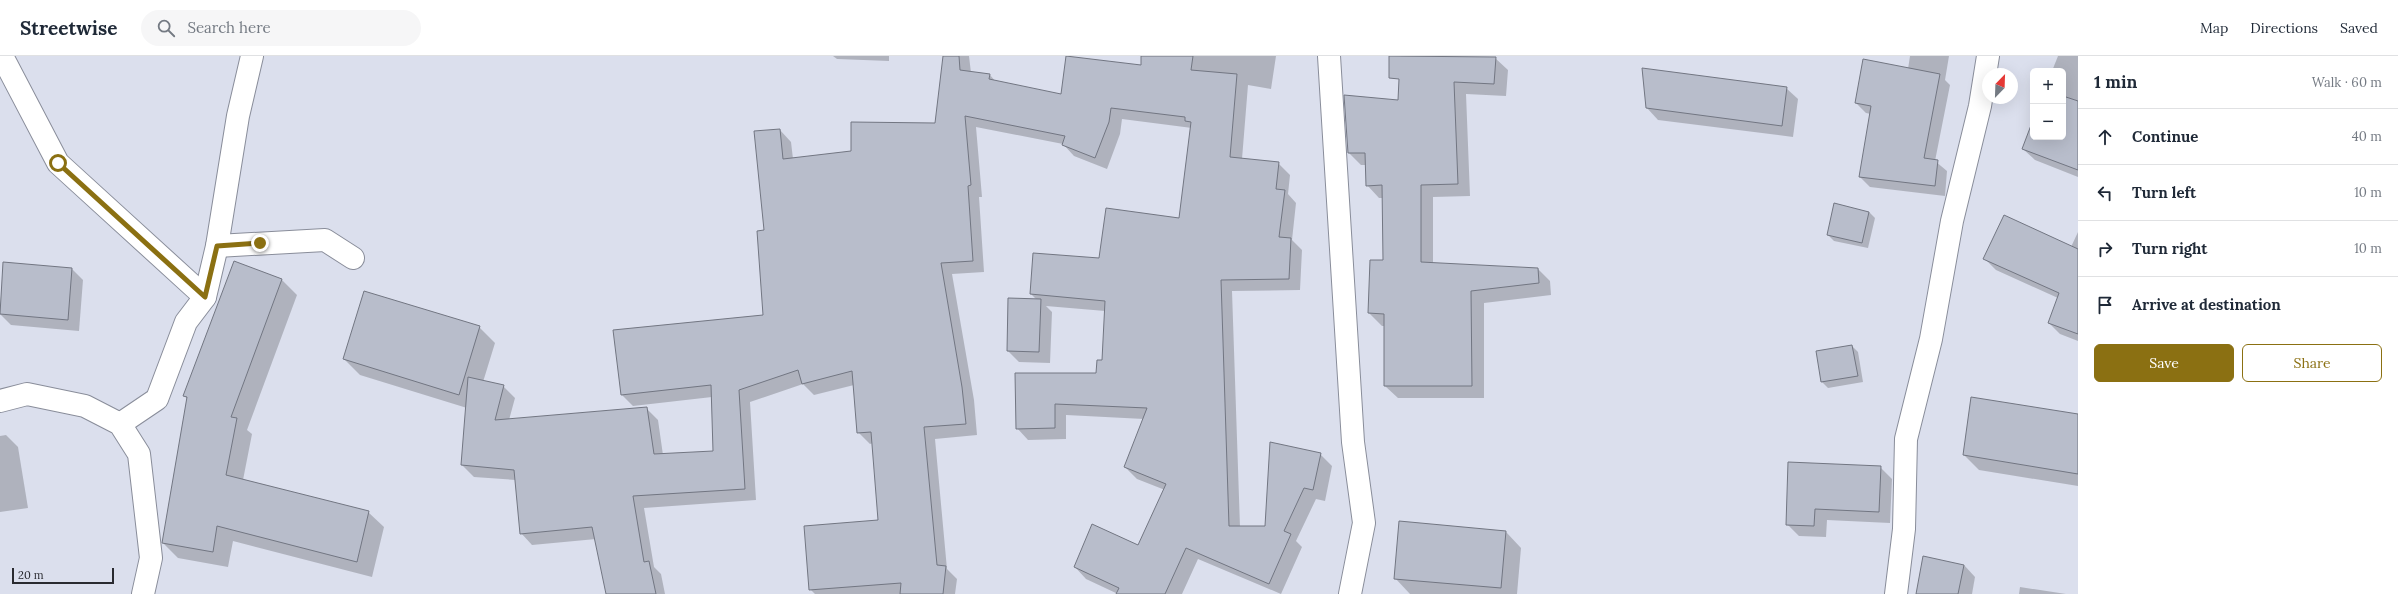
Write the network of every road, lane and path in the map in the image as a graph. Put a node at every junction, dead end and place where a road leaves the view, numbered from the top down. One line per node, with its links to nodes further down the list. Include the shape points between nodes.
1 (2, 56): 7 (street, via 58,163)
2 (252, 56): 5 (street, via 238,116)
3 (1329, 56): 11 (street, via 1352,442 1364,523)
4 (1988, 56): 12 (street, via 1980,106 1952,221 1932,339 1906,439 1904,529)
5 (217, 246): 6 (street, via 325,240); 7 (street)
6 (353, 258)
7 (205, 297): 9 (street, via 186,322 157,399)
8 (0, 401): 9 (street, via 27,394 84,406)
9 (120, 424): 10 (street, via 139,454 151,558)
10 (144, 594)
11 (1350, 594)
12 (1896, 594)

